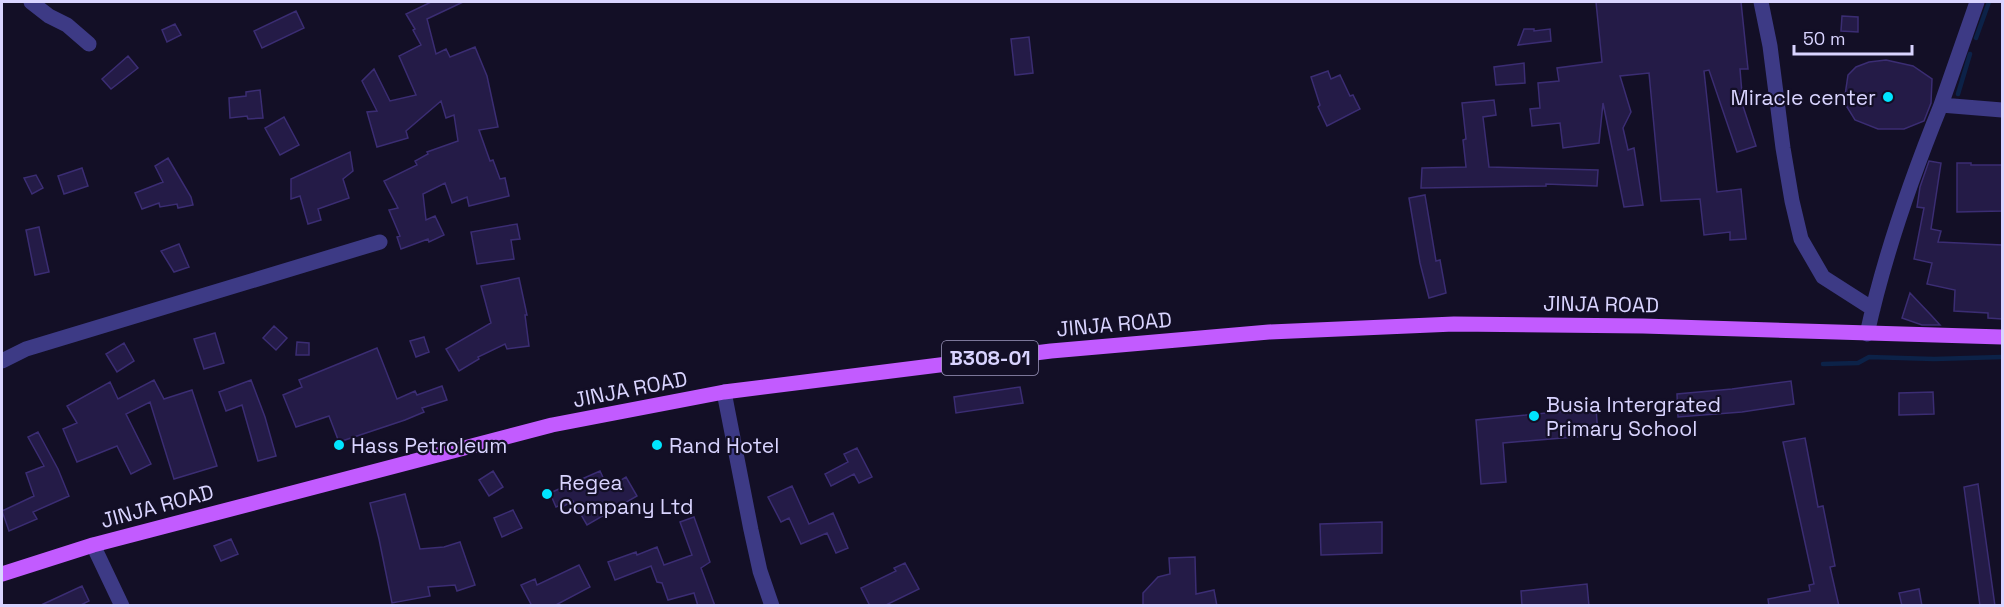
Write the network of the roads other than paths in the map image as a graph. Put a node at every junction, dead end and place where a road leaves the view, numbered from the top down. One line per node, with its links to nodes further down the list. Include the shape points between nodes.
1 (31, 2): 4 (street)
2 (1761, 2): 8 (street, via 1790,191 1802,239 1823,277)
3 (1977, 2): 5 (street)
4 (89, 44)
5 (1941, 105): 6 (street); 8 (street, via 1918,161)
6 (2002, 110)
7 (380, 242): 11 (street, via 26,350)
8 (1873, 309): 9 (street)
9 (1867, 334): 10 (main road, JINJA ROAD / B308-01); 12 (main road, JINJA ROAD / B308-01, via 1463,324 1281,331 1051,351)
10 (2002, 337)
11 (2, 361)
12 (724, 392): 13 (main road, JINJA ROAD / B308-01, via 552,425); 16 (street, via 760,571)
13 (93, 545): 14 (main road, JINJA ROAD / B308-01); 15 (street)
14 (2, 574)
15 (122, 606)
16 (771, 606)

